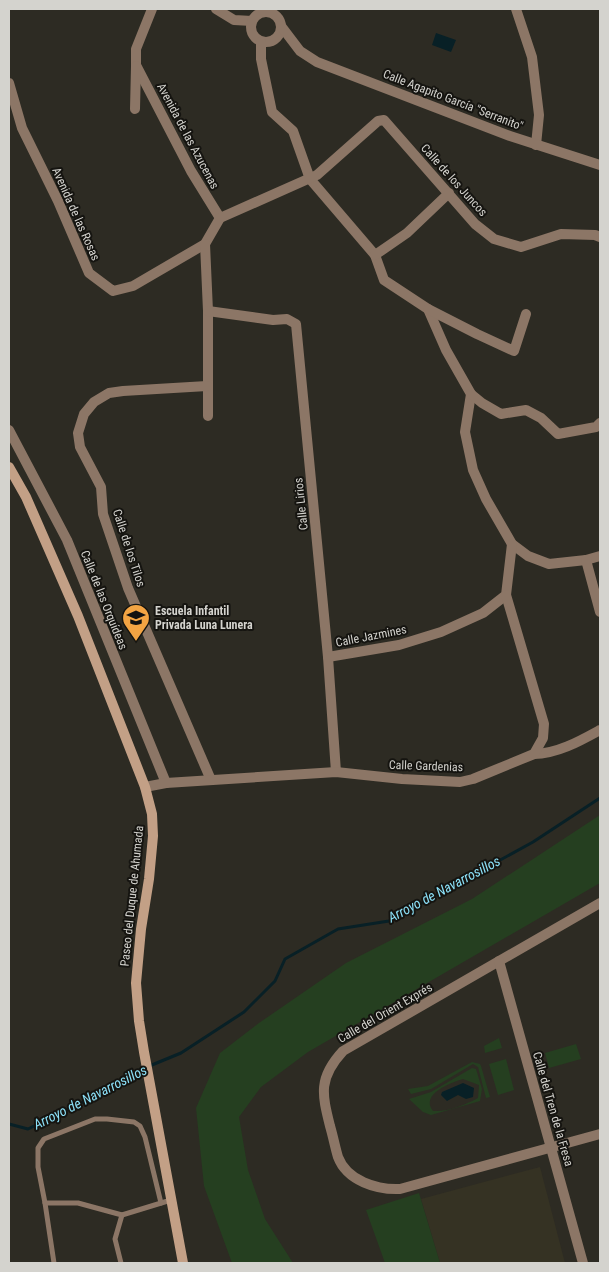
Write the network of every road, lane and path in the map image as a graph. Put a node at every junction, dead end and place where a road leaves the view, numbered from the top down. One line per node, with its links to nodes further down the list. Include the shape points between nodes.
1 (152, 9): 10 (street, Avenida de las Azucenas, via 136,49)
2 (216, 9): 5 (street, via 234,20)
3 (281, 9): 6 (street)
4 (516, 9): 13 (street, via 532,57 539,115)
5 (259, 14): 6 (street, via 271,13); 8 (street, via 251,25 254,37)
6 (280, 23): 7 (street, via 279,35); 9 (street, Calle Agapito García "Serranito")
7 (272, 41): 8 (street); 9 (street, Calle Agapito García "Serranito")
8 (261, 42): 15 (street, via 261,59 272,112 293,131)
9 (300, 51): 13 (street, Calle Agapito García "Serranito", via 317,62)
10 (136, 65): 12 (street, Avenida de las Azucenas); 17 (street, Avenida de las Azucenas)
11 (9, 83): 19 (street, Avenida de las Rosas, via 22,128 89,273 113,291 133,286)
12 (135, 108)
13 (536, 144): 14 (street, Calle Agapito García "Serranito")
14 (600, 166)
15 (310, 179): 16 (street, Calle de los Juncos, via 384,120); 17 (street); 20 (street)
16 (449, 193): 18 (street, Calle de los Juncos, via 494,239 521,248 561,234); 20 (street, via 407,233)
17 (220, 218): 19 (street)
18 (600, 237)
19 (206, 244): 22 (street)
20 (375, 255): 21 (street, via 384,280)
21 (428, 309): 23 (street, via 514,351); 25 (street)
22 (208, 311): 24 (street); 35 (street, Calle Lirios, via 287,319 296,324)
23 (526, 314)
24 (207, 386): 26 (street); 39 (street, Calle de los Tilos, via 109,393 94,402 84,414 78,433 80,447 101,487 103,514 128,588)
25 (471, 394): 27 (street, via 501,414 526,410 542,418 558,434 596,427); 30 (street, via 465,432 473,470)
26 (208, 416)
27 (600, 423)
28 (9, 430): 40 (street, Calle de las Orquídeas, via 67,540)
29 (9, 467): 41 (main road, Paseo del Duque de Ahumada, via 78,616)
30 (512, 544): 32 (street, via 528,556 549,564); 33 (street)
31 (600, 556): 32 (street)
32 (586, 560): 34 (street)
33 (506, 595): 35 (street, Calle Jazmines, via 483,613 442,632 399,645); 37 (street, via 544,724 543,738)
34 (600, 612)
35 (328, 656): 38 (street, Calle Lirios)
36 (600, 730): 37 (street, Calle Gardenias, via 557,750)
37 (534, 754): 38 (street, Calle Gardenias, via 473,780 460,782)
38 (336, 772): 39 (street, Calle Gardenias)
39 (211, 780): 40 (street, Calle Gardenias)
40 (166, 784): 41 (street, Calle Gardenias)
41 (145, 787): 46 (main road, Paseo del Duque de Ahumada, via 152,814 153,836 136,983)
42 (600, 903): 43 (street, Calle del Orient Exprés)
43 (499, 961): 45 (street, Calle del Tren de la Fresa); 45 (street, Calle del Orient Exprés, via 343,1051 333,1062 323,1085 323,1101 339,1158 356,1178 386,1190)
44 (600, 1134): 45 (street, Calle del Orient Exprés)
45 (552, 1148): 52 (street, Calle del Tren de la Fresa)
46 (166, 1201): 47 (lane, via 140,1126 134,1122 94,1119 44,1139 38,1148 38,1167); 48 (lane); 51 (main road, Paseo del Duque de Ahumada)
47 (46, 1203): 48 (lane, via 78,1203); 49 (lane)
48 (122, 1215): 50 (lane, via 115,1239)
49 (54, 1263)
50 (121, 1263)
51 (182, 1263)
52 (583, 1263)

